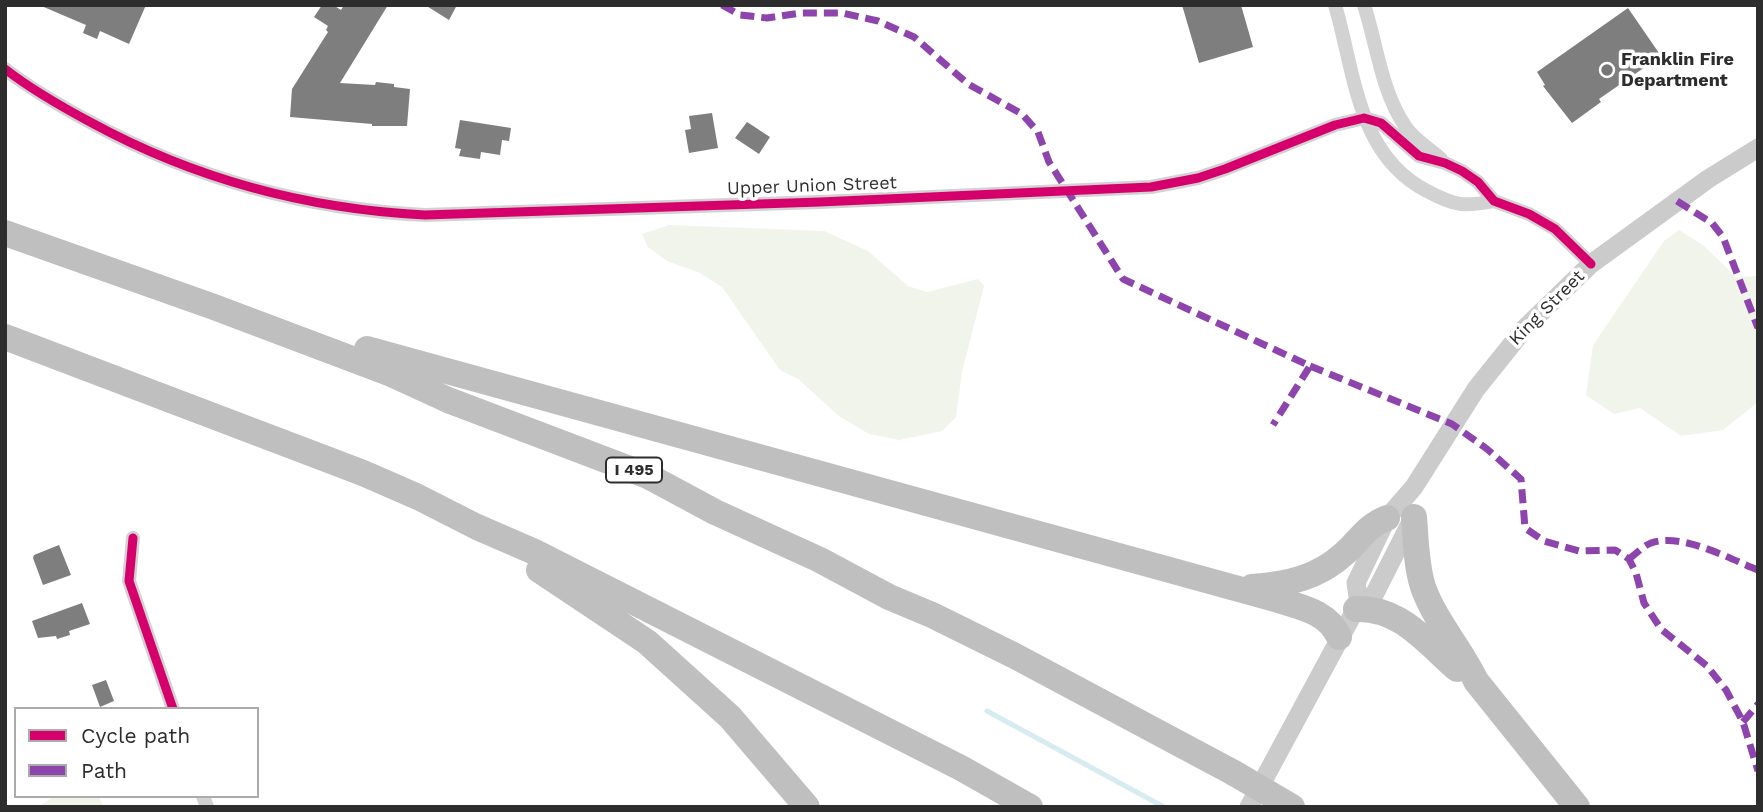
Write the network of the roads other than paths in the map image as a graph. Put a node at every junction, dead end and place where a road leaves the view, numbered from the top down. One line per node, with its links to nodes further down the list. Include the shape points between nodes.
1 (1335, 5): 4 (street)
2 (1364, 5): 6 (street, via 1396,112 1406,128)
3 (5, 69): 4 (street, Upper Union Street, via 76,115 172,163 315,204 425,215 1151,187 1198,178)
4 (1364, 118): 6 (street, via 1381,123 1419,156); 7 (street, via 1377,146 1415,184 1466,206)
5 (1758, 148): 9 (main road, King Street)
6 (1445, 163): 7 (street, via 1478,182)
7 (1494, 201): 9 (street, via 1555,229)
8 (5, 233): 10 (highway, I 495)
9 (1591, 264): 13 (main road, King Street, via 1502,355)
10 (214, 307): 17 (highway); 25 (highway, I 495, bridge, via 648,476 1003,650)
11 (5, 337): 12 (highway)
12 (363, 473): 22 (highway, via 546,574 646,642 730,717); 23 (highway, via 550,559)
13 (1414, 486): 14 (main road, King Street); 15 (main road, King Street)
14 (1413, 517): 18 (main road, King Street, via 1374,595); 20 (highway, via 1428,600)
15 (1387, 518): 17 (highway, via 1369,526 1346,552 1318,573 1295,582); 18 (main road, King Street, via 1356,583)
16 (133, 538): 21 (street, via 129,581)
17 (1237, 588): 19 (highway, via 1321,615)
18 (1357, 606): 19 (main road, King Street); 20 (highway, via 1385,612 1407,625)
19 (1339, 637): 24 (main road, King Street)
20 (1476, 681): 26 (highway)
21 (172, 707)
22 (807, 807)
23 (1030, 807)
24 (1249, 807)
25 (1292, 807)
26 (1577, 807)

